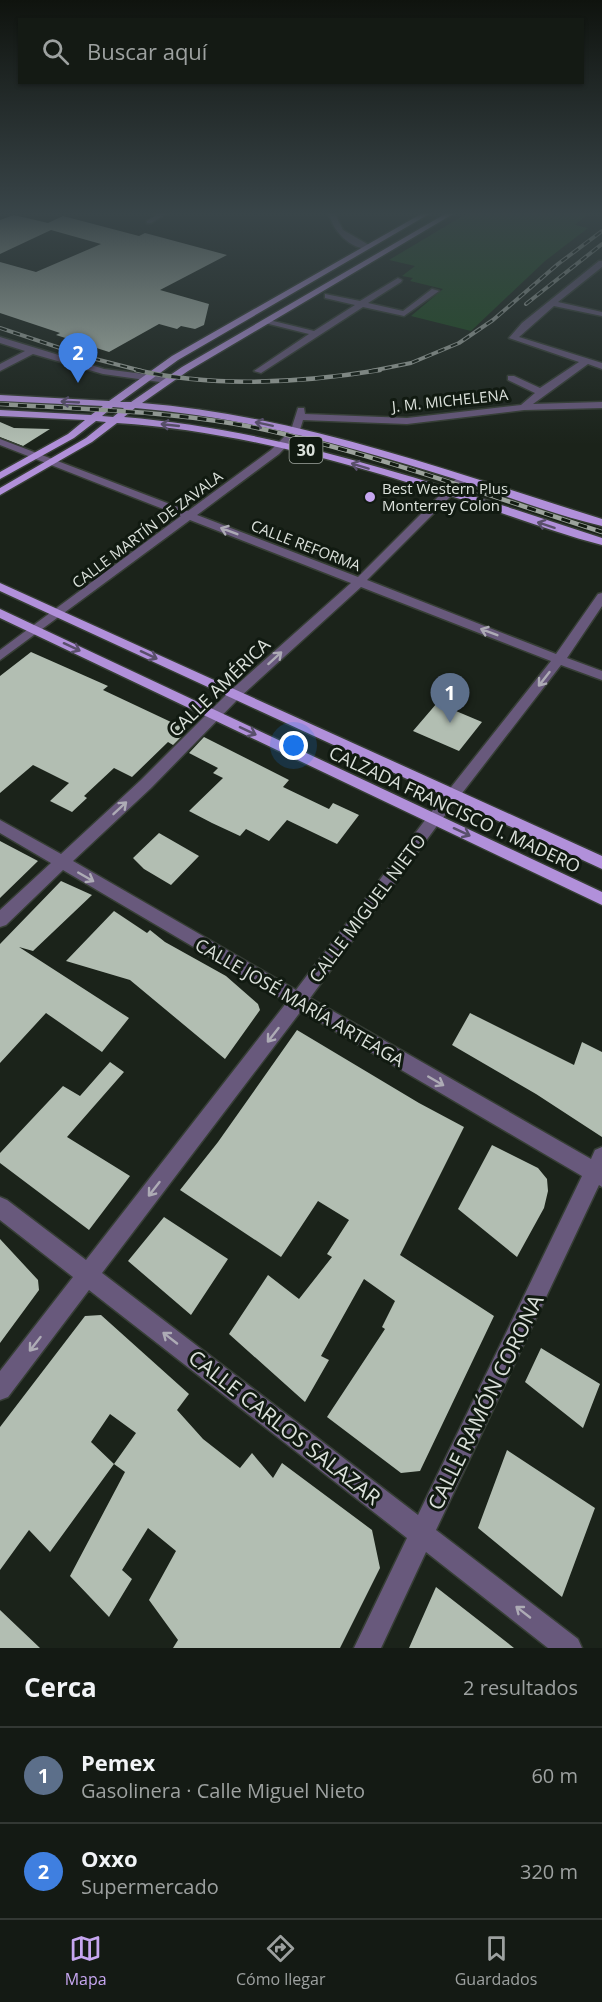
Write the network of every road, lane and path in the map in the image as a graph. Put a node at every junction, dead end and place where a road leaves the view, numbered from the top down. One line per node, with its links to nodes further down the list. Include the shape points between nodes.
1 (292, 291): 19 (main road)
2 (318, 291): 10 (main road)
3 (382, 291): 8 (street)
4 (435, 291): 8 (street, via 404,314)
5 (568, 291): 7 (street)
6 (328, 296): 8 (street)
7 (552, 303): 9 (street); 14 (street, via 513,338)
8 (362, 304): 11 (street)
9 (602, 314)
10 (267, 321): 11 (street); 20 (main road)
11 (317, 334): 17 (street)
12 (0, 340): 13 (street)
13 (33, 350): 16 (street); 19 (street)
14 (585, 362): 15 (street); 21 (street)
15 (602, 366)
16 (0, 368)
17 (258, 371)
18 (511, 378): 21 (street)
19 (143, 379): 20 (street); 23 (main road)
20 (168, 389): 25 (main road); 29 (main road, via 181,405)
21 (541, 392): 26 (street)
22 (0, 398): 23 (main road, 30, one-way to 22)
23 (111, 404): 25 (main road, 30); 30 (main road)
24 (602, 405): 26 (street, J. M. MICHELENA)
25 (132, 406): 29 (main road, 30); 31 (main road)
26 (524, 407): 28 (street, J. M. MICHELENA, via 407,421)
27 (0, 412): 30 (main road, 30)
28 (301, 413): 32 (street, CALLE MARTÍN DE ZAVALA)
29 (212, 414): 32 (main road, 30, one-way to 29)
30 (93, 418): 31 (main road, 30); 35 (main road)
31 (113, 420): 34 (main road, 30, one-way to 31, via 200,428); 36 (main road, via 89,440)
32 (296, 431): 34 (street, CALLE MARTÍN DE ZAVALA); 38 (main road, 30)
33 (0, 442): 35 (street, CALLE REFORMA)
34 (284, 444): 40 (main road, 30, one-way to 34); 41 (street, CALLE MARTÍN DE ZAVALA)
35 (35, 456): 36 (street, CALLE REFORMA); 37 (main road)
36 (51, 462): 39 (main road); 41 (street, CALLE REFORMA)
37 (0, 476)
38 (461, 480): 40 (street, CALLE AMÉRICA); 42 (main road, 30)
39 (0, 492)
40 (448, 493): 43 (main road, 30, one-way to 40); 44 (street, CALLE AMÉRICA)
41 (190, 516): 44 (street, CALLE REFORMA, one-way to 41); 48 (street, CALLE MARTÍN DE ZAVALA)
42 (602, 523)
43 (602, 542)
44 (359, 582): 51 (street, CALLE REFORMA, one-way to 44); 53 (street, CALLE AMÉRICA, one-way to 44)
45 (0, 587): 48 (main road, CALZADA FRANCISCO I. MADERO)
46 (602, 597): 51 (street, CALLE MIGUEL NIETO)
47 (0, 613): 49 (main road, CALZADA FRANCISCO I. MADERO)
48 (59, 614): 49 (street, CALLE MARTÍN DE ZAVALA); 53 (main road, CALZADA FRANCISCO I. MADERO, one-way to 53)
49 (35, 630): 50 (street, CALLE MARTÍN DE ZAVALA); 54 (main road, CALZADA FRANCISCO I. MADERO, one-way to 54)
50 (0, 656)
51 (559, 660): 52 (street, CALLE REFORMA); 55 (street, CALLE MIGUEL NIETO, one-way to 55)
52 (602, 676)
53 (235, 694): 54 (street, CALLE AMÉRICA); 55 (main road, CALZADA FRANCISCO I. MADERO)
54 (214, 715): 56 (main road, CALZADA FRANCISCO I. MADERO, one-way to 56); 58 (street, CALLE AMÉRICA, one-way to 54)
55 (454, 795): 56 (street, CALLE MIGUEL NIETO); 59 (main road, CALZADA FRANCISCO I. MADERO)
56 (434, 819): 60 (main road, CALZADA FRANCISCO I. MADERO, one-way to 60); 62 (street, CALLE MIGUEL NIETO)
57 (0, 826): 58 (street, CALLE JOSÉ MARÍA ARTEAGA)
58 (61, 862): 61 (street, CALLE AMÉRICA); 62 (street, CALLE JOSÉ MARÍA ARTEAGA, one-way to 62)
59 (602, 863)
60 (602, 899)
61 (0, 920)
62 (298, 1001): 63 (street, CALLE JOSÉ MARÍA ARTEAGA, one-way to 63); 65 (street, CALLE MIGUEL NIETO, one-way to 65)
63 (599, 1169): 67 (street, CALLE RAMÓN CORONA)
64 (0, 1207): 65 (street, CALLE CARLOS SALAZAR)
65 (88, 1275): 66 (street, CALLE MIGUEL NIETO, one-way to 66); 67 (street, CALLE CARLOS SALAZAR, one-way to 65)
66 (0, 1389)
67 (422, 1533): 68 (street, CALLE RAMÓN CORONA); 69 (street, CALLE CARLOS SALAZAR, one-way to 67)
68 (367, 1648)
69 (569, 1648)

